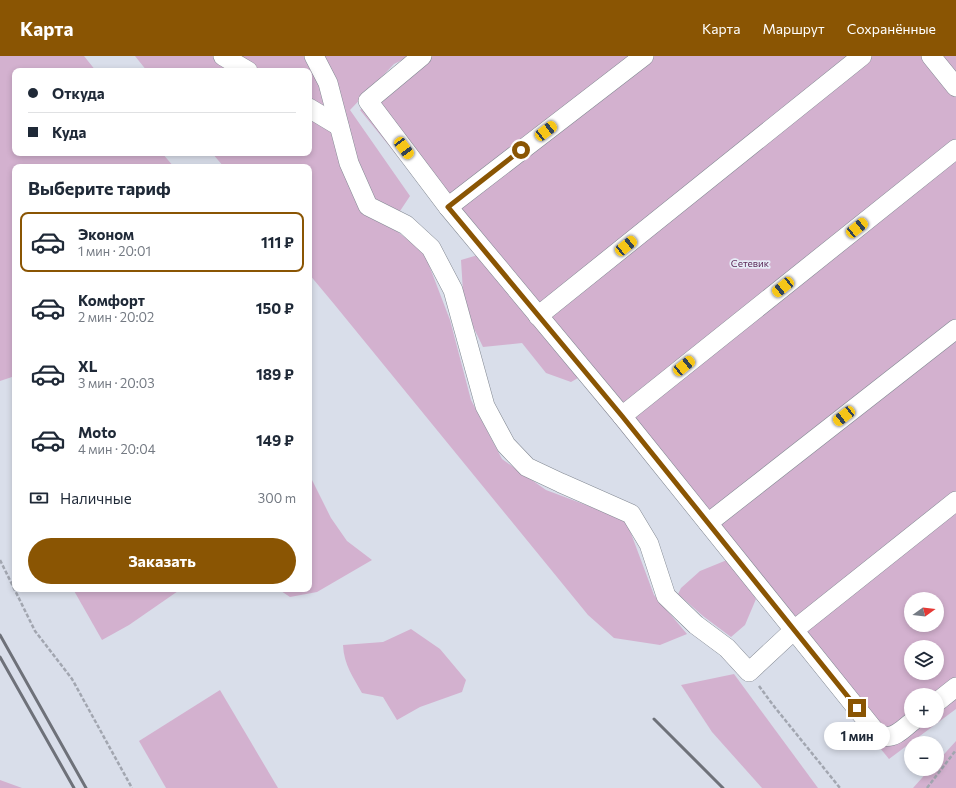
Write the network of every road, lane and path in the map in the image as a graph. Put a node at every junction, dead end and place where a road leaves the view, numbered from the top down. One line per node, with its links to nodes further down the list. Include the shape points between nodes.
1 (223, 56): 7 (lane)
2 (314, 56): 10 (lane, via 328,83)
3 (422, 56): 12 (lane, via 368,102)
4 (644, 56): 12 (lane)
5 (862, 56): 13 (lane)
6 (931, 56): 8 (lane)
7 (243, 68)
8 (956, 87)
9 (312, 110): 10 (lane)
10 (339, 126): 22 (lane, via 349,163 368,206 406,225 431,248 452,290 485,406 506,445 527,467 631,514 649,544 666,596 696,625 727,648)
11 (956, 149): 15 (lane)
12 (448, 207): 13 (lane)
13 (538, 316): 15 (lane)
14 (956, 329): 17 (lane)
15 (622, 416): 17 (lane)
16 (956, 502): 21 (lane)
17 (708, 523): 21 (lane)
18 (0, 560): 19 (path)
19 (12, 584)
20 (16, 592): 27 (path, via 35,631 72,679)
21 (794, 630): 22 (lane); 25 (lane, via 875,731 884,736 891,736)
22 (749, 672): 28 (path)
23 (956, 687): 24 (lane)
24 (944, 696)
25 (904, 728)
26 (956, 750): 29 (path)
27 (132, 788)
28 (840, 788)
29 (927, 788)

